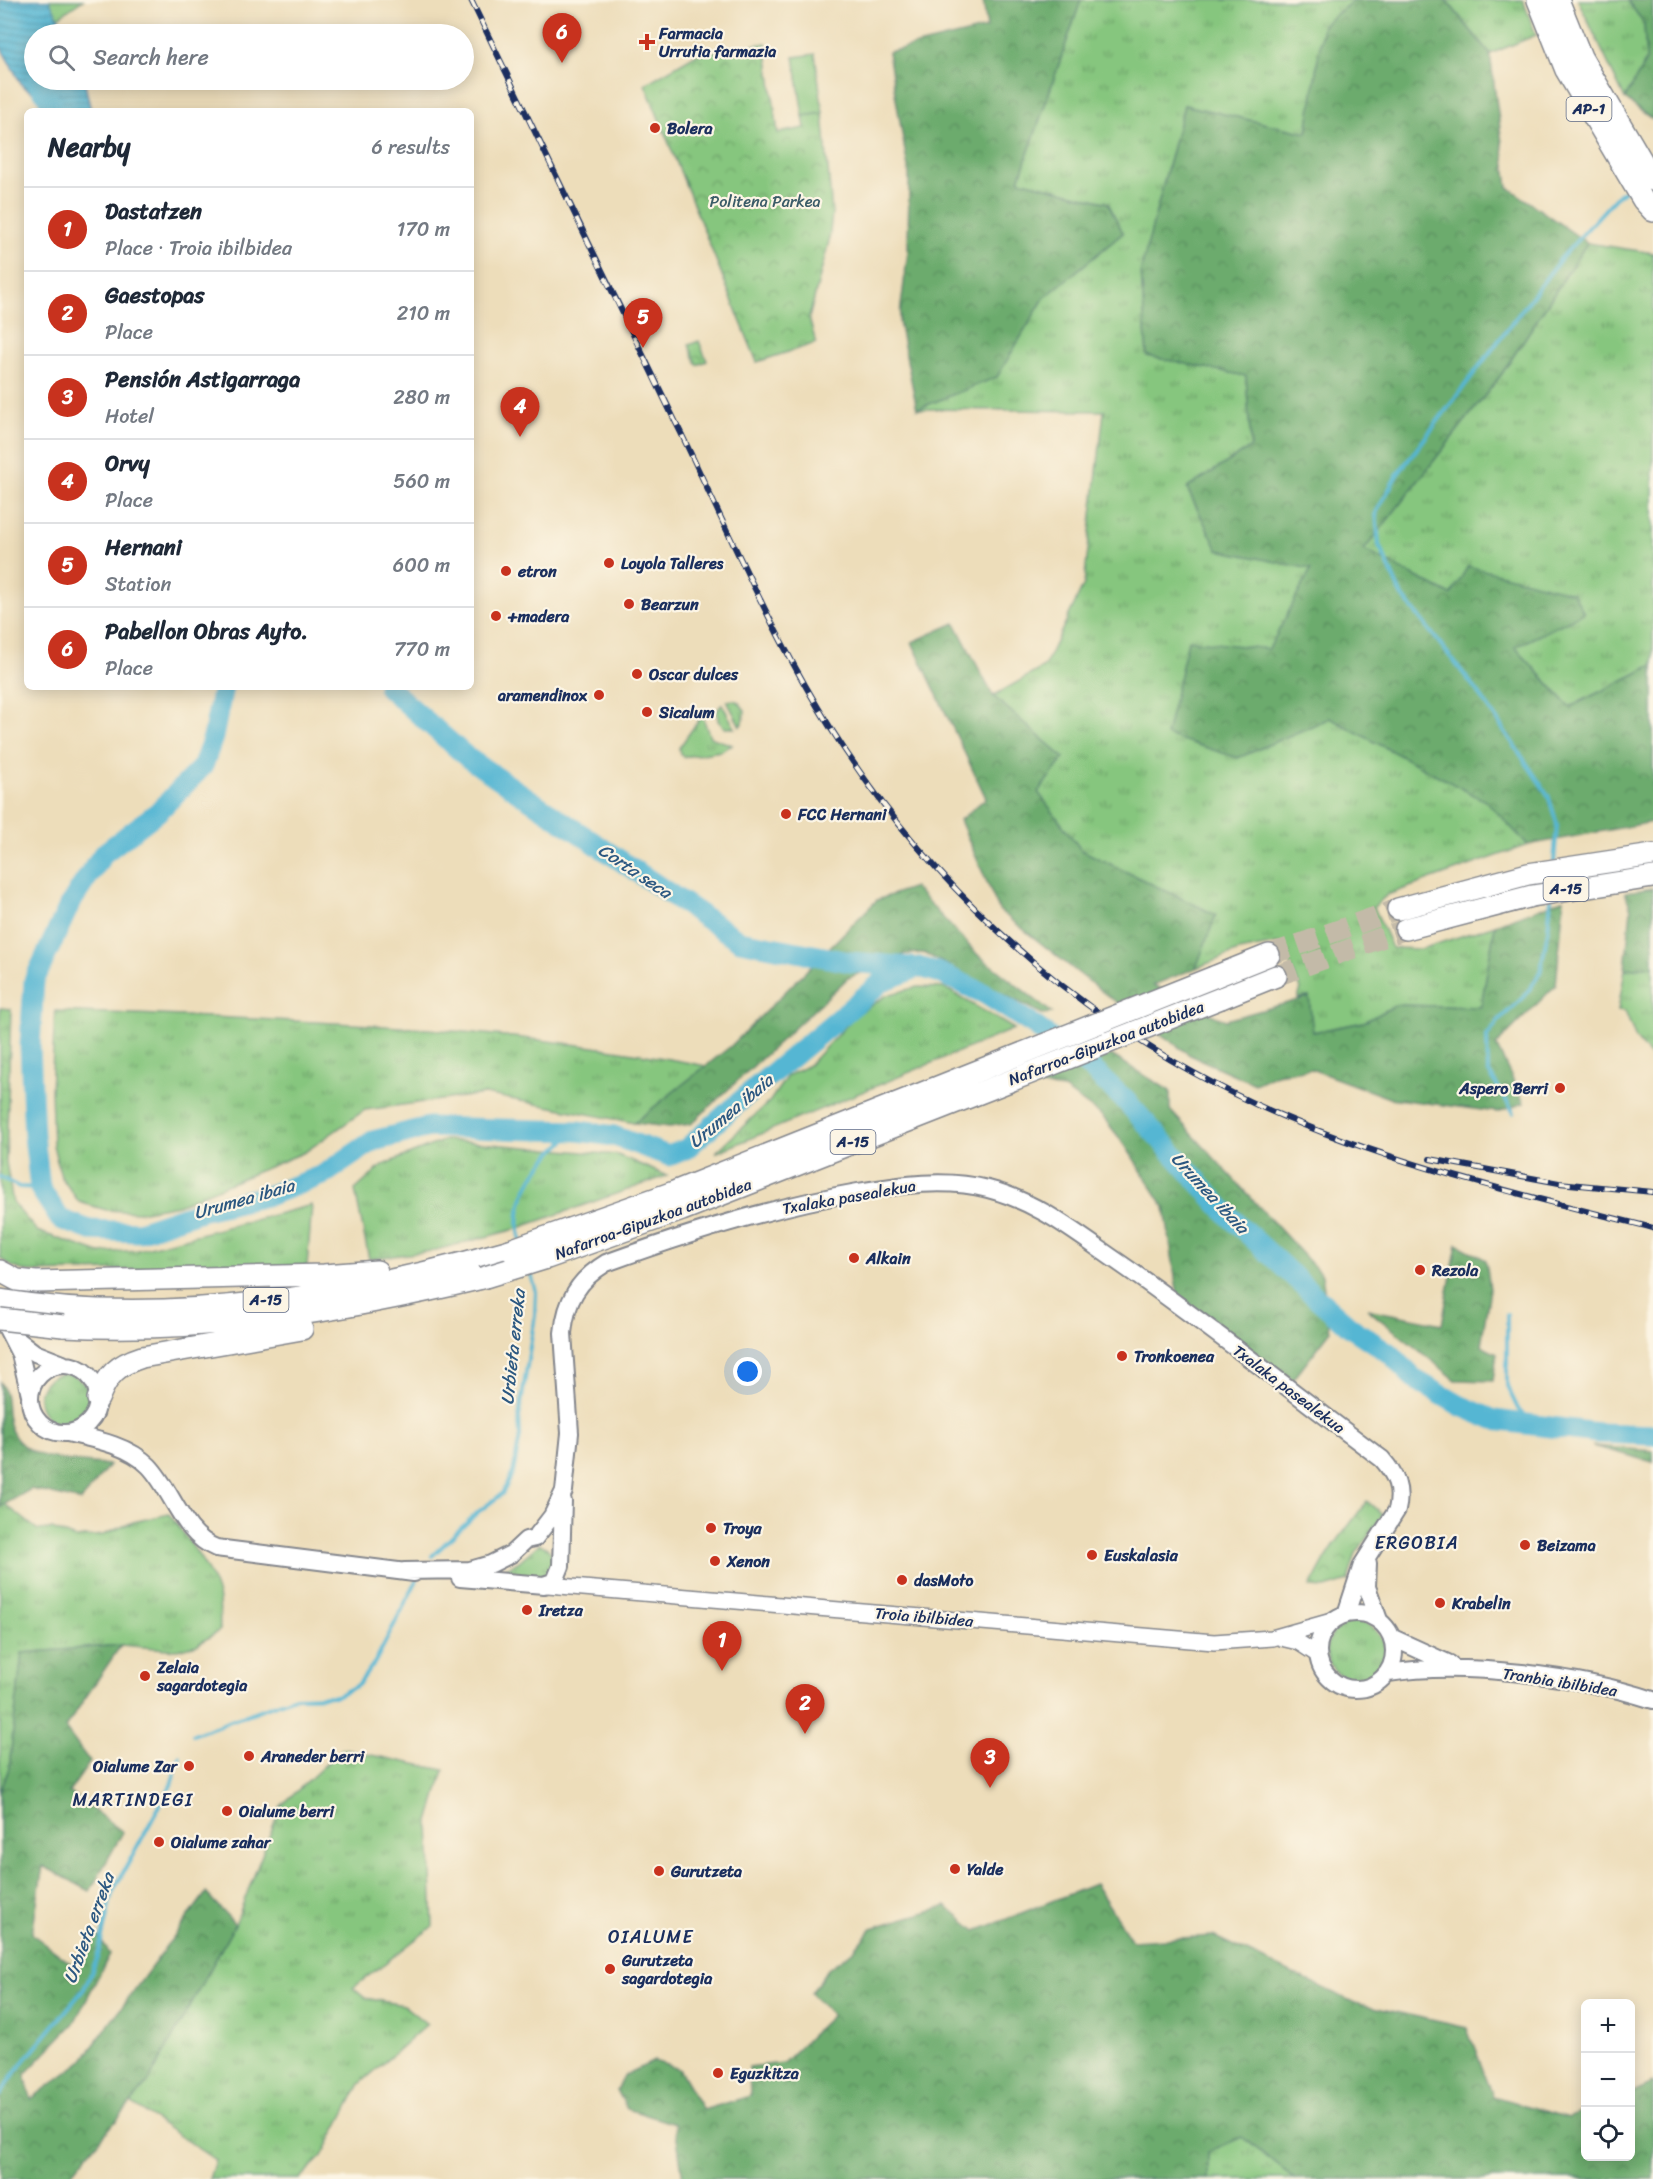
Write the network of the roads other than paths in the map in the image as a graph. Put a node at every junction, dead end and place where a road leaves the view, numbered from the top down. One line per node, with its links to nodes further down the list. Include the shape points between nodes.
1 (1538, 0): 4 (highway, AP-1, via 1566,70)
2 (1558, 0): 3 (highway, AP-1, via 1581,57)
3 (1653, 180)
4 (1653, 211)
5 (1653, 855): 7 (highway, A-15, via 1528,874)
6 (1653, 877): 8 (highway, A-15, via 1480,908)
7 (1398, 909)
8 (1406, 929)
9 (1269, 956): 11 (highway, Nafarroa-Gipuzkoa autobidea / A-15, bridge, via 674,1192)
10 (1275, 976): 11 (highway, Nafarroa-Gipuzkoa autobidea / A-15, bridge, via 682,1210 547,1258)
11 (477, 1263): 12 (highway, via 324,1275 36,1282 17,1280); 13 (highway, Nafarroa-Gipuzkoa autobidea / A-15); 14 (highway, Nafarroa-Gipuzkoa autobidea / A-15, via 273,1299 159,1309 52,1306)
12 (0, 1271)
13 (437, 1289): 15 (highway, Nafarroa-Gipuzkoa autobidea / A-15, bridge, via 330,1312 242,1323 160,1328); 18 (highway, via 392,1308 333,1323 121,1364 111,1372)
14 (0, 1300)
15 (4, 1323): 16 (main road, via 35,1353); 17 (main road, via 24,1364)
16 (63, 1364): 17 (main road, via 38,1377); 18 (main road, via 84,1371 97,1388)
17 (30, 1395): 19 (main road, via 40,1423)
18 (97, 1406): 19 (main road, via 84,1427); 20 (main road, via 105,1433)
19 (67, 1433): 20 (main road)
20 (122, 1449): 25 (main road, via 148,1466 208,1545)
21 (564, 1491): 22 (main road, Txalaka pasealekua); 23 (main road, Txalaka pasealekua, via 570,1425 564,1325 574,1292 591,1272 606,1263 719,1224 816,1199 938,1183 986,1188 1036,1206 1157,1290 1382,1459 1394,1473 1400,1499 1394,1519); 24 (main road)
22 (535, 1538): 24 (main road, via 549,1540); 25 (main road, Txalaka pasealekua, via 526,1540 506,1557 475,1569)
23 (1370, 1553): 28 (main road, Txalaka pasealekua); 29 (main road, via 1367,1587)
24 (561, 1561): 26 (main road, via 557,1578); 27 (street, via 566,1578)
25 (404, 1571): 26 (main road)
26 (548, 1585): 27 (street, Troia ibilbidea)
27 (576, 1586): 30 (street, Troia ibilbidea, via 1214,1642)
28 (1339, 1617): 29 (main road, via 1363,1613); 30 (street, Troia ibilbidea); 32 (main road, via 1322,1632)
29 (1379, 1620): 31 (main road)
30 (1272, 1638): 32 (street, Troia ibilbidea, via 1298,1642)
31 (1393, 1638): 33 (main road, Tranbia ibilbidea); 34 (main road, via 1395,1656)
32 (1318, 1655): 34 (main road, via 1328,1677 1350,1689 1367,1688)
33 (1465, 1669): 34 (main road, Tranbia ibilbidea, via 1426,1668); 35 (main road, Tranbia ibilbidea, via 1585,1683)
34 (1388, 1673)
35 (1653, 1700)

